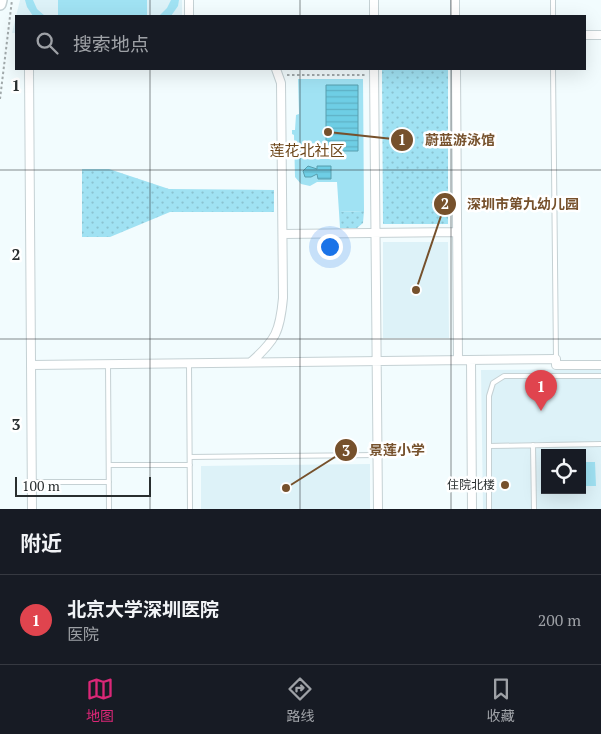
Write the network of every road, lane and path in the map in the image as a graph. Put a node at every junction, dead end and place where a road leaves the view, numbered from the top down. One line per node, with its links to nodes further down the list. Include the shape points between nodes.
1 (1, 0): 7 (main road)
2 (12, 0): 19 (path)
3 (189, 0): 8 (street)
4 (374, 0): 9 (street)
5 (455, 0): 10 (street)
6 (553, 0): 11 (lane)
7 (0, 4)
8 (189, 15)
9 (374, 15)
10 (455, 15)
11 (553, 15)
12 (586, 35): 13 (street)
13 (601, 35)
14 (28, 70): 30 (street)
15 (456, 70): 20 (street)
16 (554, 70): 23 (lane)
17 (278, 72): 18 (path); 22 (street, via 281,83)
18 (374, 72): 21 (street)
19 (0, 99)
20 (457, 232): 21 (street); 24 (street)
21 (376, 233): 22 (street); 26 (street)
22 (282, 234): 27 (street, via 281,318 277,334)
23 (556, 359): 25 (street); 31 (street, via 556,365)
24 (458, 360): 25 (street); 26 (street)
25 (471, 360): 46 (street)
26 (377, 361): 27 (street); 36 (street)
27 (251, 362): 28 (street)
28 (189, 363): 29 (street); 37 (lane)
29 (108, 364): 30 (street); 38 (lane)
30 (31, 365): 40 (street)
31 (601, 365)
32 (601, 376): 35 (lane, via 504,376 498,379 490,388)
33 (601, 444): 34 (lane)
34 (533, 445): 35 (lane); 48 (lane)
35 (489, 446): 47 (lane)
36 (377, 455): 37 (lane); 45 (street)
37 (190, 457): 39 (lane)
38 (109, 465): 39 (lane); 41 (lane)
39 (190, 465): 44 (lane)
40 (32, 482): 41 (lane); 42 (street)
41 (109, 482): 43 (lane)
42 (32, 509)
43 (109, 509)
44 (190, 509)
45 (378, 509)
46 (472, 509)
47 (489, 509)
48 (534, 509)

